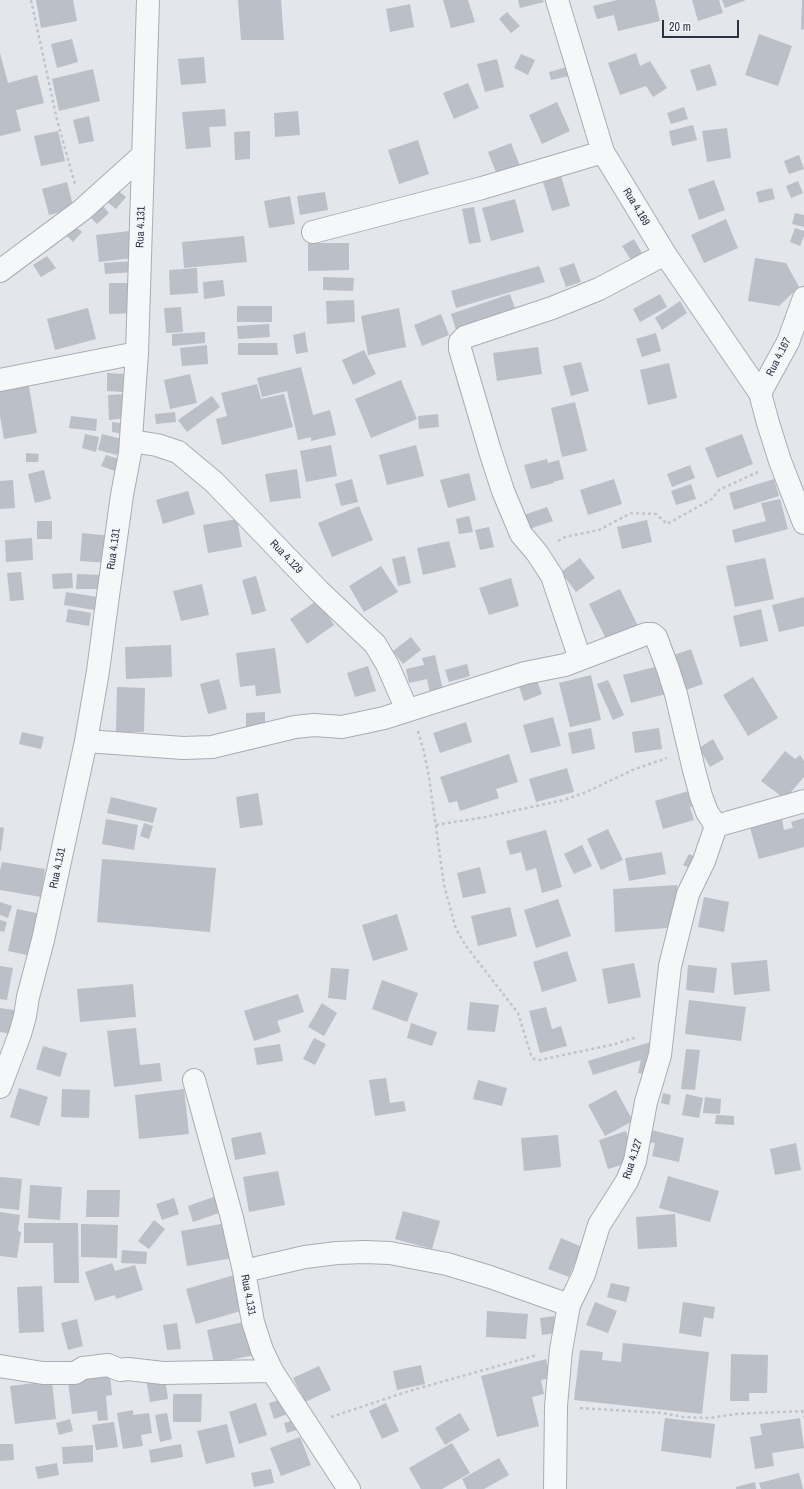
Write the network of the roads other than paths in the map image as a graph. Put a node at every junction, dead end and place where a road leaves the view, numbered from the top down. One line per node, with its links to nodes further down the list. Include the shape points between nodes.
1 (148, 0): 4 (street, Rua 4.131)
2 (557, 0): 3 (street, Rua 4.169)
3 (603, 152): 5 (street, via 482,188); 6 (street, Rua 4.169)
4 (143, 155): 7 (street, via 82,210); 9 (street, Rua 4.131)
5 (313, 232)
6 (665, 254): 11 (street, Rua 4.169); 14 (street, via 599,289 552,308 465,337 460,342 503,491 521,534 552,576)
7 (0, 271)
8 (804, 298): 11 (street, Rua 4.167, via 788,342)
9 (137, 353): 10 (street); 12 (street, Rua 4.131)
10 (0, 380)
11 (760, 393): 13 (street, Rua 4.169, via 780,461)
12 (131, 441): 15 (street, Rua 4.129, via 157,445 178,452 214,482 319,591 375,644 387,664); 16 (street, Rua 4.131)
13 (804, 523)
14 (580, 659): 15 (street, via 525,673); 18 (street, via 646,634 656,637 676,694 707,812)
15 (407, 710): 16 (street, via 342,727 295,726 212,747 183,748)
16 (86, 741): 20 (street, Rua 4.131, via 25,1016)
17 (804, 801): 18 (street)
18 (716, 826): 22 (street, Rua 4.127, via 688,894 670,966 660,1055 646,1102 635,1161 627,1181 599,1225 584,1274)
19 (194, 1080): 21 (street, Rua 4.131)
20 (0, 1087)
21 (244, 1271): 22 (street, via 285,1261 337,1253 390,1253 447,1264); 24 (street, Rua 4.131, via 253,1322)
22 (569, 1305): 26 (street, Rua 4.127, via 561,1350 556,1406)
23 (0, 1366): 24 (street, via 43,1373 75,1373 83,1368 108,1365 120,1370 164,1373)
24 (272, 1371): 25 (street, Rua 4.131)
25 (349, 1489)
26 (556, 1489)

